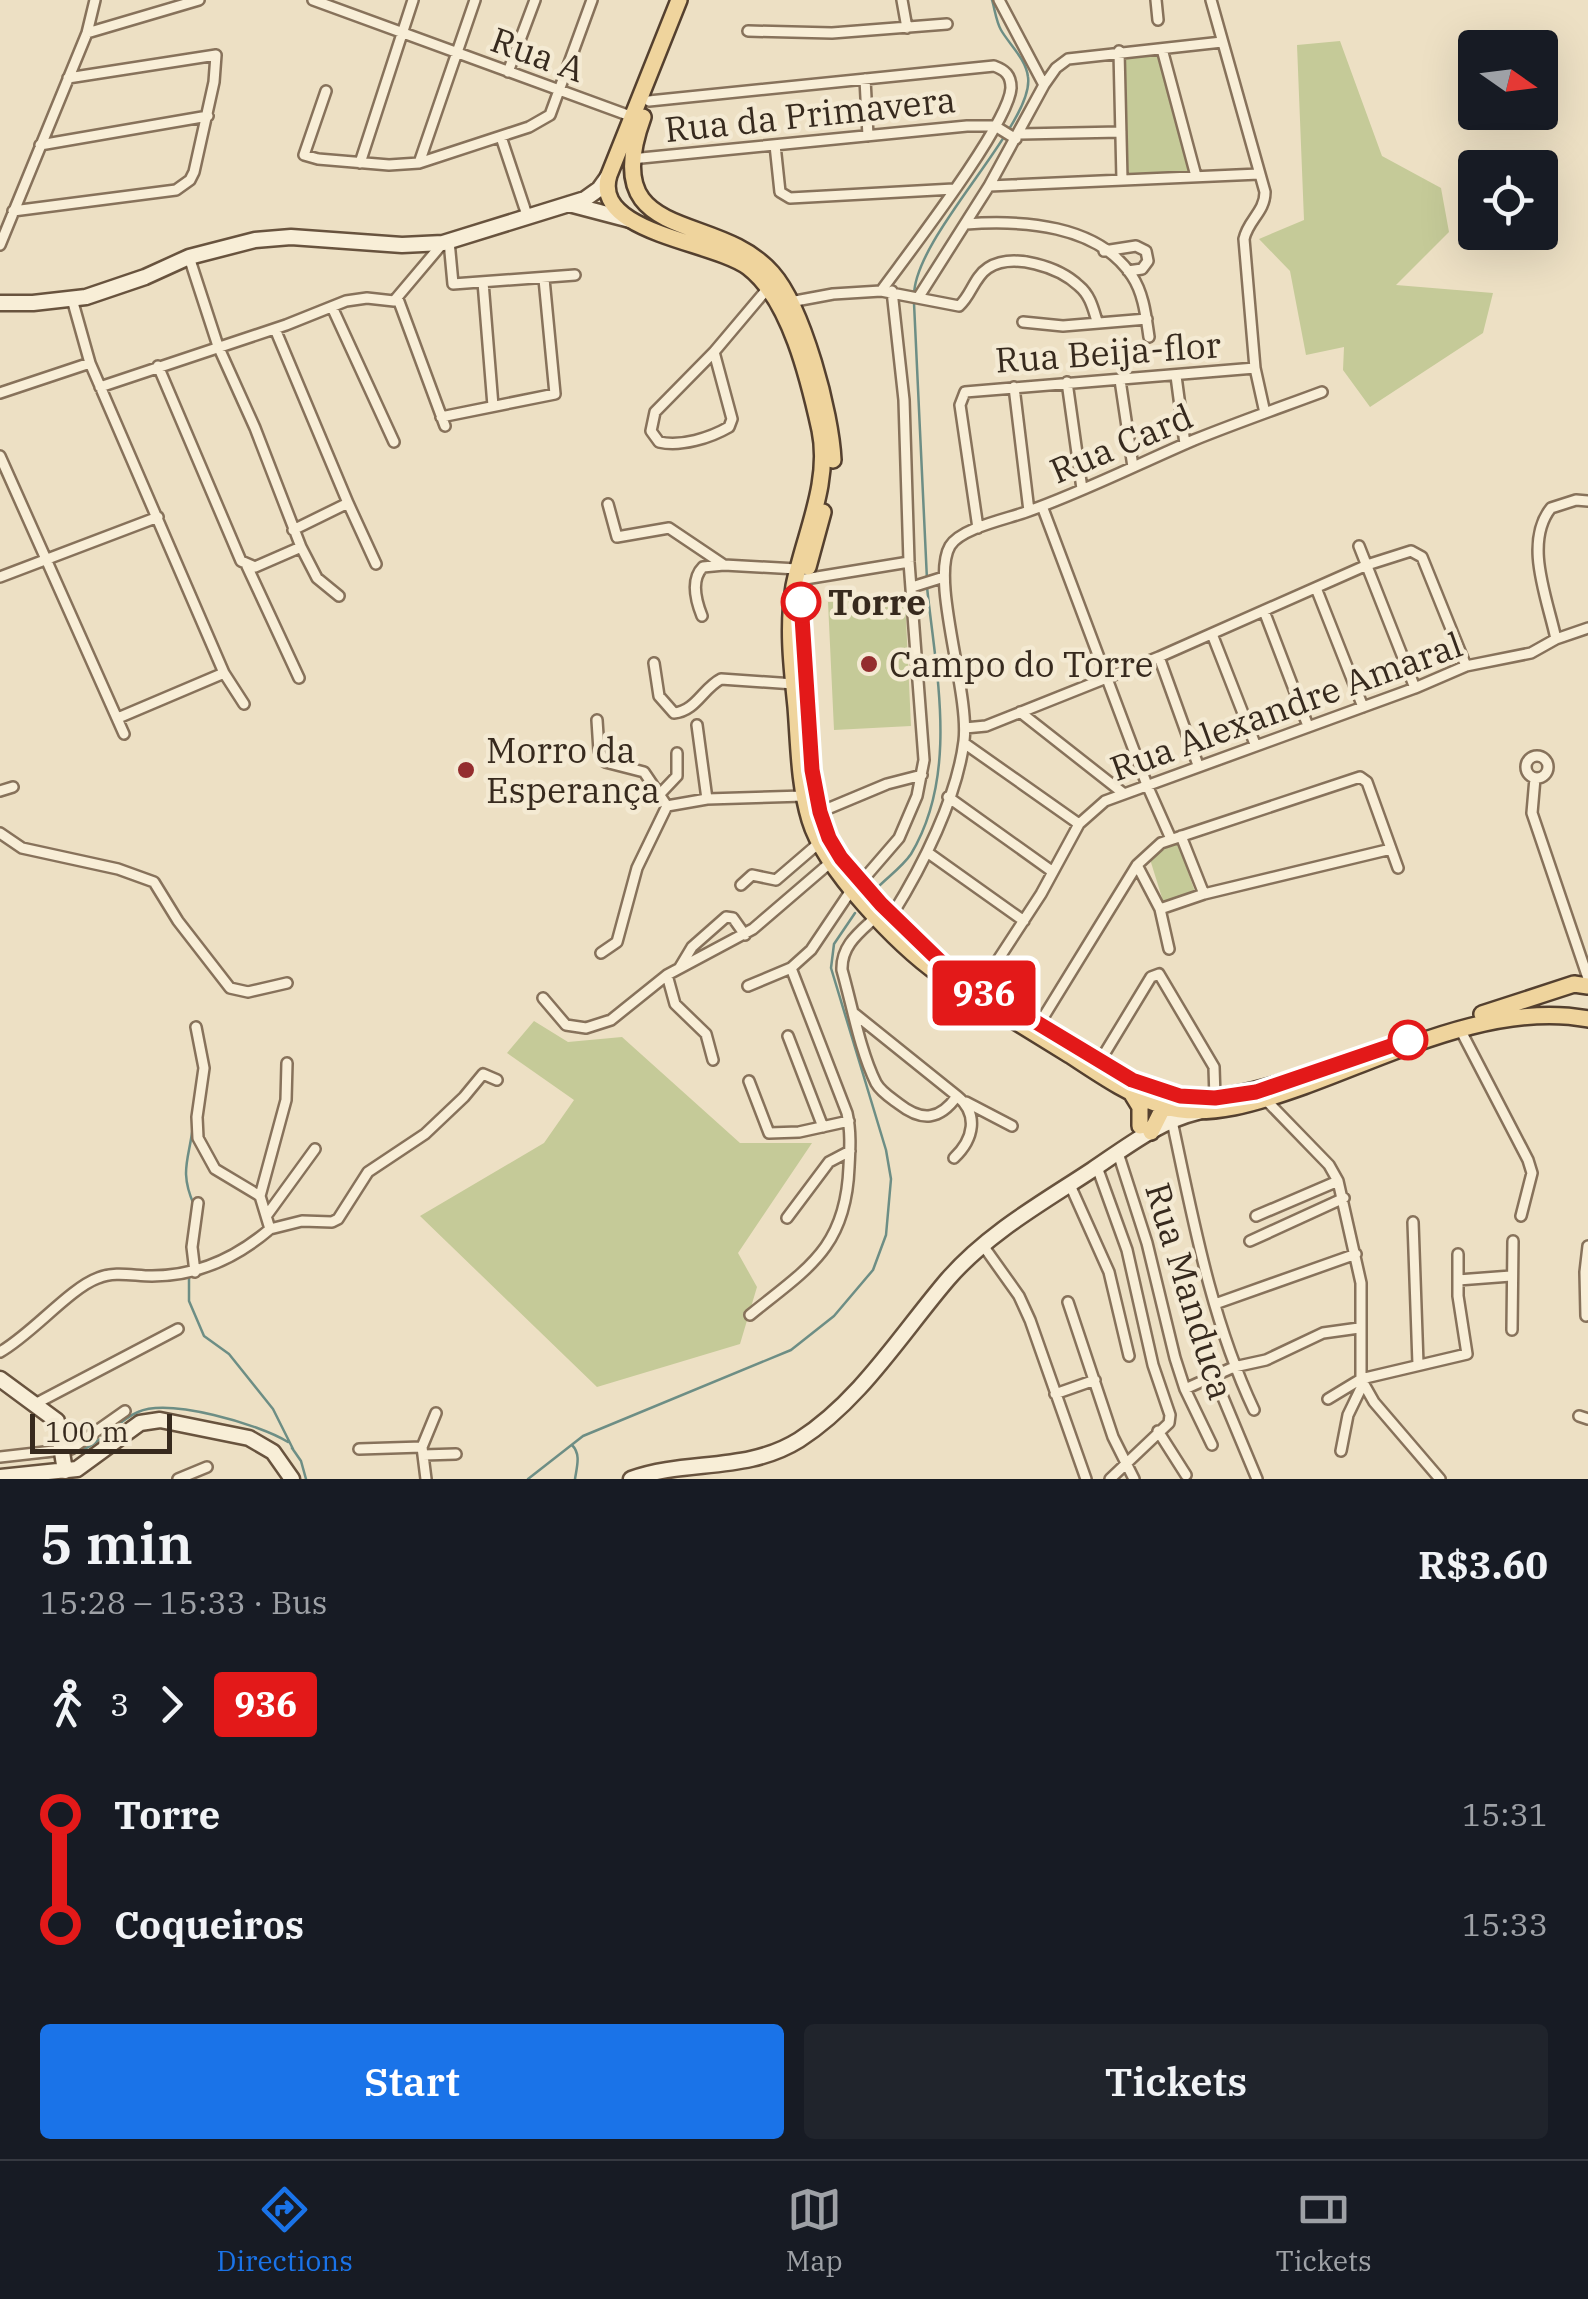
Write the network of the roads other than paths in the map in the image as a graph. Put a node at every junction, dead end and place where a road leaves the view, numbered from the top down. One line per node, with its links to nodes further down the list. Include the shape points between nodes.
1 (95, 0): 19 (street)
2 (199, 0): 19 (street)
3 (313, 0): 17 (street, Rua A)
4 (412, 0): 17 (street)
5 (475, 0): 23 (street)
6 (535, 0): 24 (street)
7 (592, 0): 28 (street)
8 (678, 0): 32 (main road)
9 (689, 0): 30 (main road)
10 (902, 0): 16 (street)
11 (999, 0): 27 (street)
12 (1156, 0): 14 (street)
13 (1211, 0): 20 (street)
14 (1158, 20)
15 (948, 24): 16 (street)
16 (907, 28): 18 (street)
17 (400, 30): 23 (street, Rua A); 40 (street)
18 (748, 31)
19 (86, 32): 25 (street)
20 (1222, 42): 21 (street); 43 (street)
21 (1162, 49): 22 (street); 45 (street)
22 (1119, 51): 27 (street, via 1068,59); 34 (street)
23 (456, 53): 24 (street, Rua A); 41 (street)
24 (508, 72): 28 (street, Rua A)
25 (68, 78): 31 (street, via 212,53 217,63); 38 (street)
26 (865, 79): 30 (street); 33 (street, via 994,66 1008,74 1011,89); 35 (street)
27 (1044, 86): 36 (street)
28 (561, 91): 32 (street, Rua A); 37 (street, via 543,121)
29 (326, 92): 40 (street, via 304,156)
30 (650, 101): 42 (main road)
31 (208, 116): 38 (street); 51 (street, via 194,172 176,190)
32 (633, 118): 44 (main road)
33 (997, 127): 35 (street, Rua da Primavera); 36 (street); 48 (street)
34 (1121, 132): 36 (street); 46 (street)
35 (868, 136): 39 (street, Rua da Primavera)
36 (1015, 136): 47 (street)
37 (500, 137): 41 (street); 52 (street)
38 (40, 145): 51 (street)
39 (775, 146): 42 (street, Rua da Primavera); 48 (street, via 780,192 793,199)
40 (360, 163): 41 (street)
41 (419, 164)
42 (631, 168): 44 (main road); 50 (main road)
43 (1259, 174): 45 (street); 80 (street, via 1264,204 1244,238)
44 (610, 175): 49 (street, via 591,195); 53 (main road, via 611,204)
45 (1196, 176): 46 (street)
46 (1122, 180): 47 (street)
47 (989, 186): 54 (street)
48 (954, 188): 64 (street)
49 (569, 204): 52 (street); 53 (street)
50 (647, 205): 53 (main road); 68 (main road, via 752,255)
51 (14, 211): 56 (street)
52 (527, 215): 55 (street)
53 (630, 220): 63 (main road, via 721,252)
54 (966, 224): 57 (street, via 1030,222); 65 (street)
55 (446, 242): 58 (street, via 274,237); 62 (street, via 453,284); 67 (street)
56 (0, 244)
57 (1104, 251): 59 (street); 59 (street, via 1146,250 1142,270)
58 (189, 256): 66 (street, via 114,289); 76 (street)
59 (1128, 272): 71 (street)
60 (575, 275): 61 (street)
61 (544, 278): 62 (street); 88 (street, via 554,394)
62 (483, 282): 88 (street)
63 (768, 288): 77 (street); 111 (main road, via 790,332 823,454)
64 (887, 291): 65 (street); 68 (street); 106 (street, via 904,400)
65 (917, 297): 72 (street, via 953,306 966,300 989,268 1025,262 1082,288)
66 (72, 299): 69 (street); 78 (street)
67 (398, 299): 70 (street, via 356,299); 88 (street, via 443,421)
68 (790, 302): 111 (main road, via 818,380 833,450 830,482)
69 (0, 303)
70 (332, 307): 74 (street); 90 (street)
71 (1146, 319): 72 (street); 75 (street)
72 (1097, 321): 73 (street)
73 (1023, 322)
74 (276, 329): 76 (street); 96 (street)
75 (1149, 338)
76 (218, 346): 79 (street); 102 (street)
77 (714, 352): 77 (street, via 732,418 726,429 659,442 651,431 655,412)
78 (90, 363): 84 (street); 87 (street)
79 (158, 366): 84 (street); 109 (street)
80 (1255, 368): 81 (street, Rua Beija-flor); 89 (street)
81 (1176, 376): 82 (street, Rua Beija-flor); 91 (street)
82 (1120, 380): 83 (street, Rua Beija-flor); 93 (street)
83 (1067, 382): 85 (street, Rua Beija-flor); 94 (street)
84 (100, 386): 100 (street)
85 (1014, 387): 99 (street); 101 (street, Rua Beija-flor, via 965,392 960,405)
86 (1322, 392): 89 (street, Rua Card)
87 (0, 394)
88 (493, 406)
89 (1265, 414): 91 (street, Rua Card)
90 (394, 442)
91 (1185, 444): 93 (street, Rua Card)
92 (0, 456): 105 (street)
93 (1133, 467): 94 (street, Rua Card)
94 (1082, 489): 98 (street, Rua Card)
95 (1588, 501): 121 (street, via 1550,508 1538,532)
96 (348, 503): 102 (street); 107 (street)
97 (608, 504): 110 (street, via 616,537 674,530)
98 (1042, 506): 99 (street, Rua Card); 126 (street)
99 (1029, 512): 101 (street, Rua Card)
100 (158, 517): 105 (street); 125 (street)
101 (978, 528): 113 (street, Rua Card, via 957,538)
102 (293, 530): 104 (street)
103 (1359, 546): 108 (street)
104 (300, 547): 109 (street); 116 (street, via 317,578)
105 (45, 558): 112 (street); 133 (street)
106 (909, 562): 111 (street); 114 (street)
107 (376, 564)
108 (1367, 565): 115 (street); 124 (street, via 1411,550 1422,557); 129 (street)
109 (247, 566): 127 (street)
110 (724, 566): 111 (street); 118 (street, via 703,567 697,574)
111 (801, 574): 128 (main road, via 791,627); 154 (main road)
112 (0, 577)
113 (941, 578): 114 (street); 137 (street)
114 (917, 585): 143 (street)
115 (1316, 588): 117 (street); 131 (street)
116 (338, 596)
117 (1264, 611): 120 (street); 136 (street)
118 (702, 616)
119 (1588, 628): 121 (street, Rua Alexandre Amaral)
120 (1212, 634): 122 (street); 140 (street)
121 (1556, 639): 124 (street, Rua Alexandre Amaral, via 1521,656)
122 (1159, 657): 126 (street); 142 (street)
123 (654, 663): 128 (street, via 659,696 674,713 721,679)
124 (1466, 666): 129 (street, Rua Alexandre Amaral)
125 (224, 673): 130 (street); 133 (street)
126 (1108, 675): 132 (street); 145 (street)
127 (299, 678)
128 (794, 684): 150 (main road)
129 (1415, 688): 131 (street, Rua Alexandre Amaral)
130 (244, 704)
131 (1364, 706): 136 (street, Rua Alexandre Amaral)
132 (1020, 712): 137 (street); 148 (street)
133 (118, 718): 138 (street)
134 (597, 720): 149 (street, via 605,762 640,770)
135 (696, 724): 152 (street)
136 (1308, 726): 140 (street, Rua Alexandre Amaral)
137 (965, 728): 139 (street)
138 (124, 734)
139 (964, 743): 151 (street); 155 (street)
140 (1255, 744): 142 (street, Rua Alexandre Amaral)
141 (678, 754): 149 (street, via 676,776)
142 (1198, 765): 145 (street, Rua Alexandre Amaral)
143 (922, 775): 154 (street); 167 (street)
144 (1535, 778): 177 (street, via 1532,813)
145 (1147, 785): 148 (street, Rua Alexandre Amaral); 157 (street)
146 (12, 787): 147 (street)
147 (0, 791)
148 (1123, 793): 155 (street, Rua Alexandre Amaral)
149 (659, 795): 153 (street)
150 (804, 796): 152 (street); 158 (main road)
151 (948, 797): 160 (street); 164 (street)
152 (707, 799): 153 (street)
153 (667, 806): 172 (street, via 637,868 617,942)
154 (820, 812): 167 (main road, via 829,838)
155 (1080, 824): 164 (street, Rua Alexandre Amaral)
156 (0, 833): 176 (street, via 22,848 154,882 230,988 248,992)
157 (1176, 838): 159 (street, via 1355,777 1368,782); 162 (street); 166 (street)
158 (819, 842): 161 (main road); 165 (street, via 774,881 752,875)
159 (1390, 849): 163 (street); 166 (street)
160 (927, 852): 167 (street); 169 (street)
161 (832, 862): 167 (main road); 170 (street)
162 (1137, 864): 168 (street); 184 (street)
163 (1398, 868)
164 (1053, 872): 169 (street, Rua Alexandre Amaral)
165 (741, 884)
166 (1204, 894): 168 (street)
167 (871, 901): 174 (street); 179 (main road); 181 (street, via 842,961); 194 (main road, via 940,976)
168 (1160, 909): 171 (street)
169 (1024, 921): 179 (street, Rua Alexandre Amaral)
170 (745, 934): 173 (street); 173 (street, via 726,917)
171 (1169, 948)
172 (601, 953)
173 (680, 967): 175 (street)
174 (791, 968): 178 (street); 200 (street)
175 (667, 975): 180 (street, via 611,1020 586,1028 558,1019); 188 (street, via 675,1004 706,1034)
176 (288, 982)
177 (1579, 984): 182 (main road, via 1554,1002); 198 (main road)
178 (748, 986)
179 (979, 990): 184 (main road)
180 (544, 998)
181 (855, 1014): 196 (street); 196 (street, via 876,1082 894,1100 928,1118)
182 (1557, 1014): 183 (main road); 186 (main road)
183 (1588, 1019)
184 (1038, 1026): 189 (main road)
185 (196, 1027): 212 (street, via 204,1068 197,1116 201,1145 215,1170)
186 (1461, 1031): 197 (main road); 217 (street, via 1528,1160 1532,1173)
187 (788, 1036): 203 (street)
188 (713, 1060)
189 (1100, 1060): 193 (main road); 198 (street, via 1151,977 1160,974 1214,1068)
190 (286, 1064): 212 (street, via 286,1100)
191 (497, 1080): 220 (street, via 483,1074 425,1134 368,1172 338,1219)
192 (749, 1080): 203 (street, via 768,1133)
193 (1151, 1089): 195 (main road); 199 (main road)
194 (1132, 1094): 199 (main road); 204 (main road)
195 (1180, 1096): 198 (main road); 199 (street)
196 (960, 1098): 202 (street); 208 (street, via 972,1126)
197 (1266, 1100): 198 (main road); 210 (street)
198 (1214, 1103): 199 (main road); 201 (street)
199 (1162, 1106): 204 (main road)
200 (849, 1121): 203 (street); 206 (street)
201 (1172, 1121): 204 (street); 231 (street)
202 (1012, 1126)
203 (823, 1127)
204 (1145, 1129): 207 (street)
205 (315, 1150): 215 (street)
206 (850, 1151): 218 (street, via 829,1162); 232 (street, via 838,1228 814,1262)
207 (1120, 1151): 209 (street); 245 (street, Rua Manduca)
208 (954, 1158)
209 (1097, 1167): 211 (street); 252 (street, via 1127,1250 1170,1415)
210 (1338, 1181): 213 (street); 216 (street)
211 (1070, 1184): 223 (street); 238 (street, via 1109,1272)
212 (260, 1196): 215 (street)
213 (1344, 1198): 221 (street); 225 (street)
214 (198, 1204): 227 (street)
215 (267, 1215): 220 (street)
216 (1256, 1216)
217 (1520, 1216)
218 (788, 1218)
219 (1413, 1222): 239 (street)
220 (270, 1228): 227 (street)
221 (1250, 1241)
222 (1513, 1241): 228 (street)
223 (982, 1244): 246 (street, via 1019,1296); 267 (street, via 865,1380 798,1440 740,1464)
224 (1588, 1246): 233 (street)
225 (1356, 1254): 231 (street); 234 (street)
226 (1458, 1254): 229 (street)
227 (194, 1272): 237 (street, via 101,1276)
228 (1511, 1276): 229 (street); 236 (street)
229 (1458, 1280): 239 (street, via 1468,1348 1464,1356)
230 (1068, 1302): 243 (street)
231 (1214, 1304): 240 (street)
232 (750, 1315)
233 (1586, 1316)
234 (1358, 1328): 240 (street, via 1322,1333 1266,1360); 244 (street)
235 (178, 1329): 248 (street)
236 (1512, 1330)
237 (0, 1352)
238 (1129, 1356)
239 (1418, 1364): 244 (street)
240 (1234, 1367): 241 (street); 250 (street)
241 (1214, 1376): 245 (street); 271 (street)
242 (0, 1379): 248 (street)
243 (1094, 1380): 246 (street); 259 (street)
244 (1362, 1382): 247 (street); 256 (street); 272 (street)
245 (1185, 1388): 253 (street, Rua Manduca)
246 (1056, 1394): 268 (street)
247 (1328, 1400)
248 (35, 1404): 260 (street, via 57,1421)
249 (125, 1410): 260 (street)
250 (1254, 1410)
251 (436, 1413): 255 (street)
252 (1158, 1432): 259 (street); 262 (street)
253 (1212, 1445)
254 (358, 1449): 255 (street)
255 (422, 1451): 257 (street); 266 (street)
256 (1341, 1451)
257 (456, 1454)
258 (0, 1457): 260 (street)
259 (1125, 1464): 269 (street); 270 (street)
260 (65, 1465): 263 (street); 265 (street, via 86,1465 140,1423 160,1420 250,1438 273,1452)
261 (206, 1467): 264 (street)
262 (1186, 1476)
263 (0, 1477)
264 (178, 1479)
265 (292, 1479)
266 (426, 1479)
267 (630, 1479)
268 (1086, 1479)
269 (1110, 1479)
270 (1134, 1479)
271 (1258, 1479)
272 (1440, 1479)

